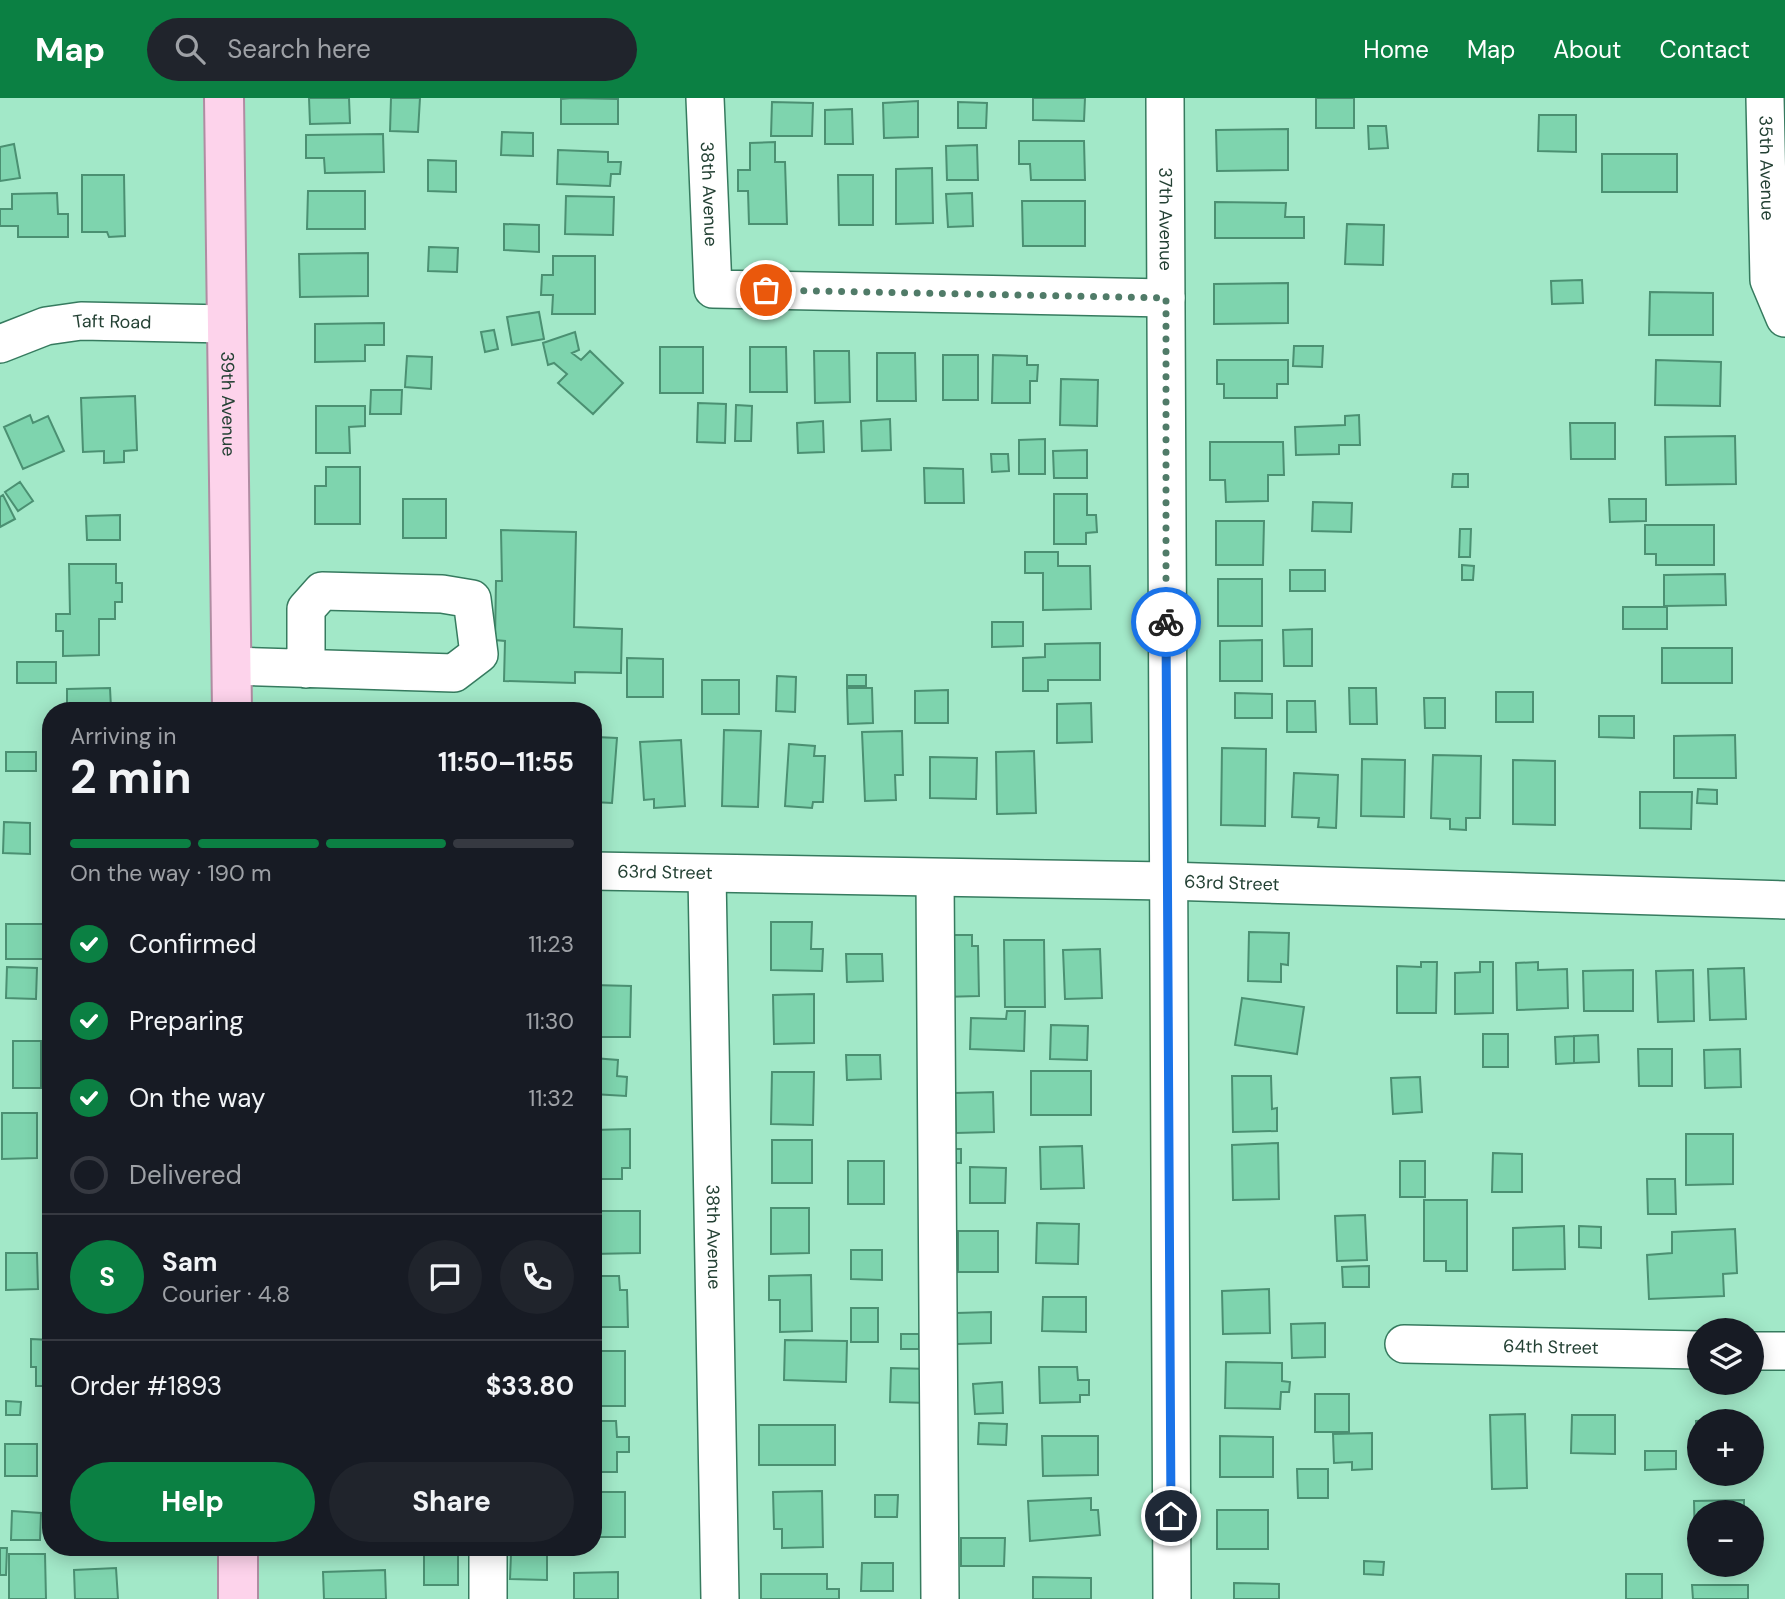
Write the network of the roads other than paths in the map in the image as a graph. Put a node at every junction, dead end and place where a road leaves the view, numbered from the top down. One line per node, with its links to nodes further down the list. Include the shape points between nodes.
1 (224, 98): 7 (main road, 39th Avenue)
2 (705, 98): 5 (street, 38th Avenue, via 713,289)
3 (1165, 98): 5 (street, 37th Avenue)
4 (1765, 98): 6 (street, 35th Avenue, via 1769,280)
5 (1166, 298): 15 (street, 37th Avenue)
6 (1785, 318)
7 (227, 324): 8 (street, Taft Road, via 81,321 46,326); 9 (main road, 39th Avenue)
8 (0, 344)
9 (232, 666): 10 (street); 11 (main road, 39th Avenue)
10 (306, 669): 10 (street, via 454,673 479,654 472,599 442,594 322,592 306,609)
11 (232, 702)
12 (602, 871): 13 (street, 63rd Street)
13 (707, 875): 14 (street, 63rd Street); 25 (street, 38th Avenue)
14 (935, 878): 15 (street, 63rd Street); 26 (street)
15 (1166, 881): 16 (street, 63rd Street); 27 (street, 37th Avenue)
16 (1785, 900)
17 (1404, 1344): 18 (street, 64th Street)
18 (1687, 1350)
19 (1764, 1351): 20 (street)
20 (1785, 1351)
21 (238, 1556): 23 (main road)
22 (488, 1556): 24 (street)
23 (238, 1599)
24 (488, 1599)
25 (720, 1599)
26 (940, 1599)
27 (1172, 1599)

